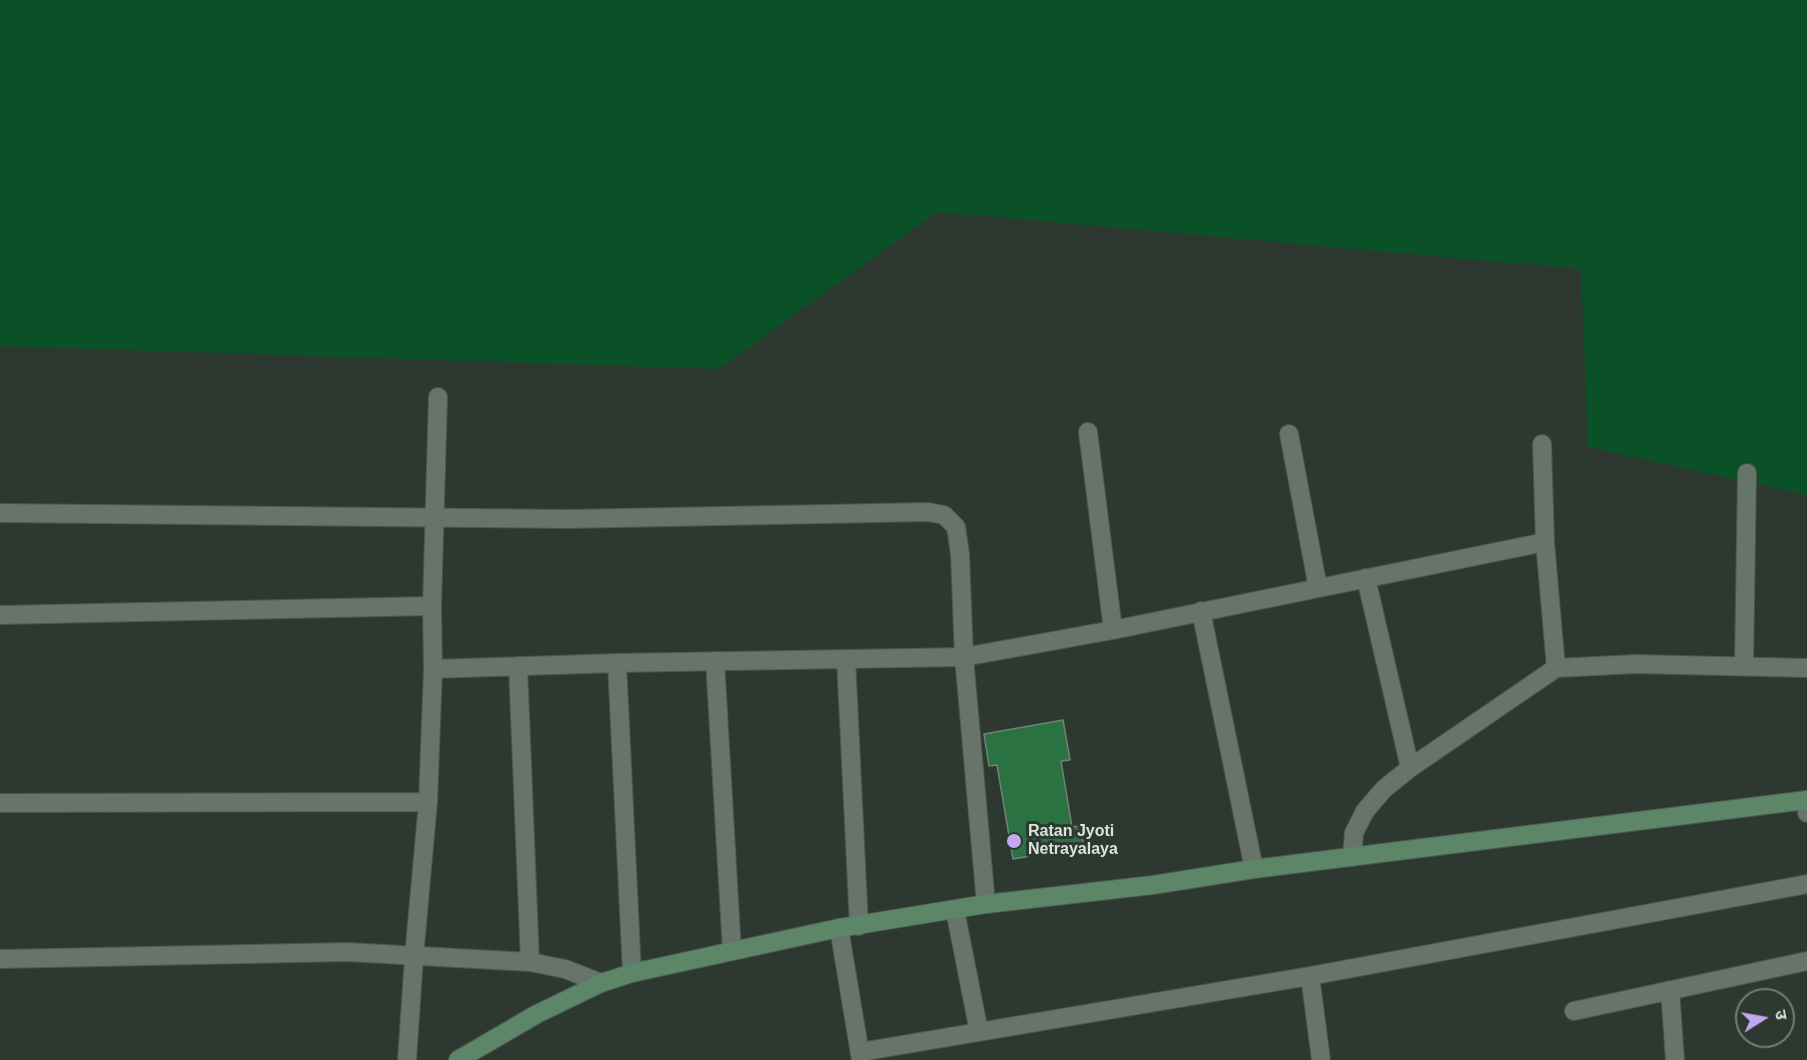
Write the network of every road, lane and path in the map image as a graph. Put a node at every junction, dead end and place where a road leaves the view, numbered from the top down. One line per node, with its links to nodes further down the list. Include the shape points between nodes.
1 (438, 398): 7 (street)
2 (1088, 432): 14 (street)
3 (1290, 434): 10 (street)
4 (1542, 444): 8 (street)
5 (1747, 473): 20 (street)
6 (0, 513): 7 (street)
7 (435, 517): 11 (street); 15 (street, via 568,519 928,512 944,515 956,527)
8 (1545, 542): 9 (street); 21 (street)
9 (1366, 578): 10 (street); 24 (street)
10 (1318, 588): 12 (street)
11 (432, 606): 13 (street); 23 (street)
12 (1201, 611): 14 (street); 29 (street)
13 (0, 615)
14 (1113, 630): 15 (street)
15 (964, 657): 16 (street); 31 (street)
16 (846, 659): 17 (street); 33 (street)
17 (715, 661): 18 (street); 35 (street)
18 (617, 663): 19 (street); 40 (street)
19 (518, 666): 23 (street); 39 (street)
20 (1744, 666): 21 (street, via 1636,664); 22 (street)
21 (1557, 668): 24 (street)
22 (1807, 668)
23 (433, 669): 25 (street)
24 (1410, 768): 28 (street, via 1365,811 1354,833)
25 (428, 802): 26 (street); 36 (street)
26 (0, 803)
27 (1807, 804): 28 (main road)
28 (1352, 857): 29 (main road)
29 (1254, 869): 31 (main road)
30 (1807, 884): 41 (street)
31 (986, 904): 32 (main road)
32 (955, 910): 33 (main road); 45 (street)
33 (859, 926): 34 (main road)
34 (839, 928): 35 (main road); 46 (street)
35 (732, 951): 40 (main road)
36 (414, 957): 37 (street, via 347,952); 39 (street); 47 (street)
37 (0, 959)
38 (1807, 961): 43 (street)
39 (530, 962): 42 (street)
40 (632, 973): 42 (main road)
41 (1310, 976): 45 (street); 49 (street)
42 (601, 982): 48 (main road)
43 (1670, 990): 44 (street); 50 (street)
44 (1574, 1011)
45 (979, 1032): 46 (street)
46 (860, 1056)
47 (407, 1060)
48 (458, 1060)
49 (1321, 1060)
50 (1675, 1060)

